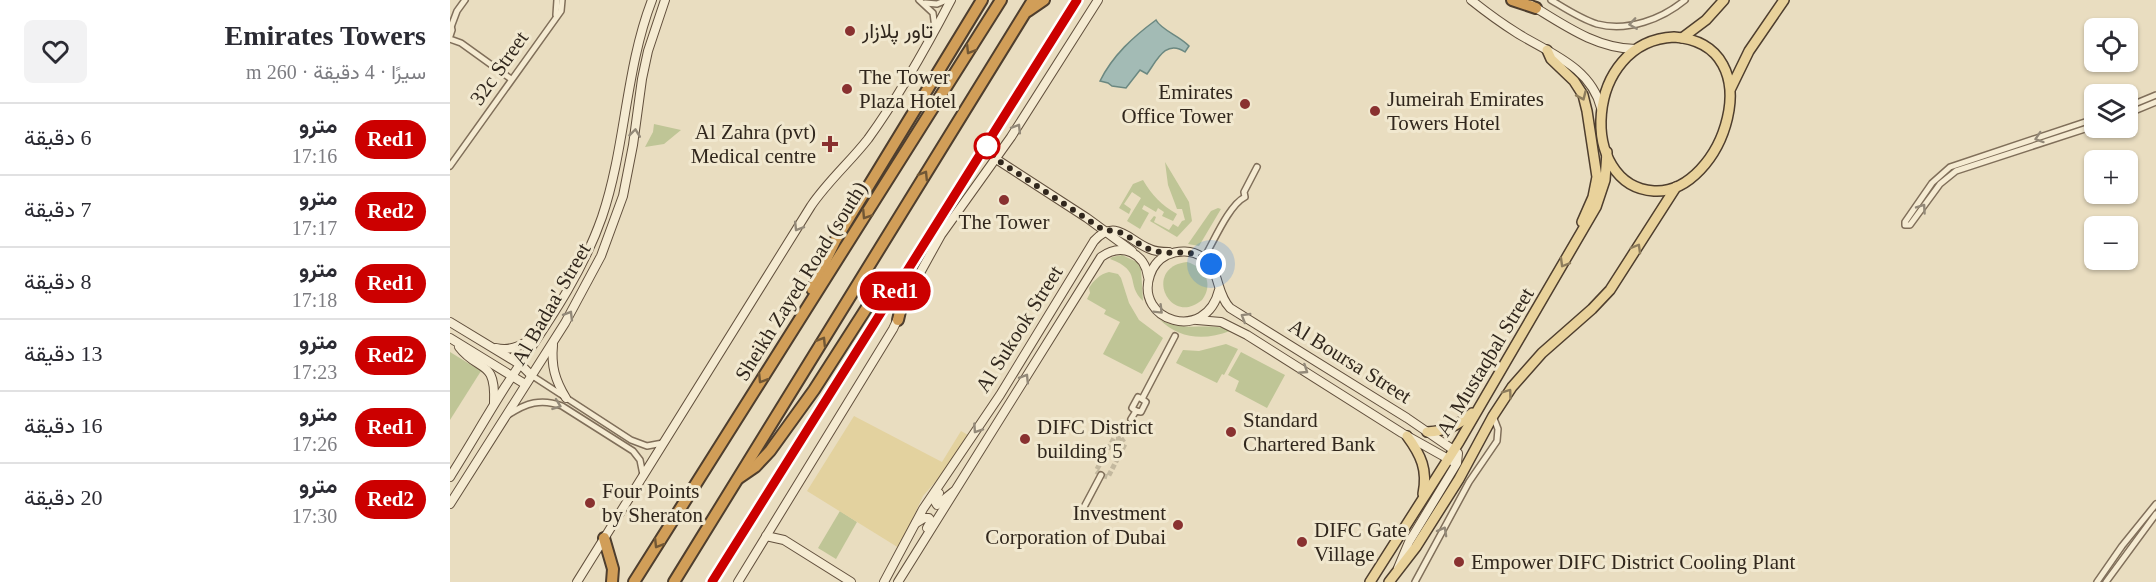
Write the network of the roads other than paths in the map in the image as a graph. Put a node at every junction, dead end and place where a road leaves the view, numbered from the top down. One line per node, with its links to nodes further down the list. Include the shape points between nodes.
1 (465, 0): 21 (street)
2 (557, 0): 24 (street)
3 (562, 0): 24 (street, via 561,11)
4 (652, 0): 61 (street, Al Badaa' Street, via 637,43 614,174 602,218 584,260)
5 (665, 0): 64 (street, Al Badaa' Street, one-way to 5, via 595,270 615,222 630,163 646,61)
6 (949, 0): 19 (street, via 937,4); 26 (street)
7 (982, 0): 57 (highway, via 831,249)
8 (1001, 0): 57 (highway, Sheikh Zayed Road (south), one-way to 57)
9 (1033, 0): 22 (highway)
10 (1044, 0): 22 (highway)
11 (1098, 0): 42 (street, one-way to 11)
12 (1472, 0): 31 (street)
13 (1512, 0): 20 (highway)
14 (1523, 0): 20 (street)
15 (1551, 0): 16 (street, one-way to 15, via 1652,20 1610,26 1584,19)
16 (1685, 0)
17 (1724, 0): 28 (main road)
18 (1784, 0): 33 (main road, via 1749,51)
19 (921, 2): 26 (street, via 933,13)
20 (1536, 8): 30 (street, via 1594,41)
21 (457, 11): 23 (street); 25 (street)
22 (1025, 13): 86 (highway, one-way to 22)
23 (450, 16)
24 (554, 19): 32 (street, 32c Street)
25 (451, 26): 27 (street); 29 (street)
26 (935, 30): 78 (street, one-way to 78, via 906,84 862,146 811,206)
27 (450, 37): 29 (street)
28 (1682, 38): 30 (main road, via 1658,39); 33 (main road, via 1714,53 1726,70)
29 (461, 43): 32 (street)
30 (1636, 49): 37 (main road, via 1611,78)
31 (1546, 50): 37 (street, via 1586,78); 48 (main road, one-way to 48, via 1582,95 1597,166 1595,191)
32 (512, 79): 43 (street, 32c Street)
33 (1730, 90): 45 (main road, via 1727,119 1718,142 1700,169)
34 (2156, 95): 35 (street)
35 (2138, 102)
36 (2156, 102): 38 (street)
37 (1601, 108): 41 (main road)
38 (2138, 109)
39 (2084, 122): 40 (street, one-way to 40, via 1950,166 1932,183 1905,225 1910,225 1940,184 1956,171)
40 (2084, 129)
41 (1607, 152): 45 (main road, via 1615,170 1631,184 1651,190); 48 (main road, Al Mustaqbal Street, via 1603,189)
42 (996, 159): 46 (street); 54 (street, via 950,221)
43 (450, 166)
44 (1257, 166): 52 (street, via 1245,197)
45 (1676, 187): 73 (main road, Al Mustaqbal Street, one-way to 45, via 1533,362 1610,290)
46 (1087, 218): 47 (street); 49 (street)
47 (1105, 231): 49 (street, Al Sukook Street); 50 (street); 51 (street, via 1121,232 1152,250)
48 (1577, 241): 72 (main road, Al Mustaqbal Street, one-way to 72)
49 (1092, 245): 80 (street, Al Sukook Street, one-way to 80)
50 (1133, 252): 53 (street, via 1145,265); 87 (street, Al Sukook Street, one-way to 50, via 1097,262 1113,250)
51 (1174, 252): 52 (street, via 1188,251); 53 (street, via 1157,262)
52 (1204, 258): 56 (street, via 1215,272)
53 (1148, 279): 59 (street, one-way to 59, via 1149,297 1157,311 1179,322)
54 (915, 282): 55 (highway, via 907,289); 58 (street)
55 (896, 290): 58 (highway, via 900,301); 86 (highway, via 881,292 869,303 770,451)
56 (1219, 290): 59 (street, via 1211,308); 76 (street, Al Boursa Street, one-way to 56, via 1234,311)
57 (807, 308): 102 (highway, Sheikh Zayed Road (south), one-way to 102)
58 (898, 320): 93 (street)
59 (1195, 320): 77 (street, Al Boursa Street, one-way to 77, via 1221,322 1247,335)
60 (450, 322): 65 (street)
61 (545, 328): 65 (street, via 513,348 499,350); 66 (street, Al Badaa' Street)
62 (1175, 336): 75 (street, via 1142,399 1138,398 1132,408 1136,411)
63 (454, 340): 68 (street); 71 (street, via 491,375)
64 (554, 341): 67 (street, Al Badaa' Street); 70 (street, via 552,368)
65 (489, 346): 66 (street)
66 (521, 365): 67 (street); 68 (street, Al Badaa' Street)
67 (531, 375): 69 (street, Al Badaa' Street); 70 (street)
68 (513, 376): 69 (street); 71 (street, Al Badaa' Street)
69 (525, 384): 74 (street, Al Badaa' Street)
70 (566, 398): 78 (street, via 637,443)
71 (494, 406): 85 (street, Al Badaa' Street)
72 (1478, 407): 76 (main road, via 1454,427); 79 (main road, Al Mustaqbal Street)
73 (1493, 416): 82 (main road, Al Mustaqbal Street); 110 (street, one-way to 73, via 1469,482 1497,441)
74 (504, 417): 83 (street, one-way to 83, via 530,403 546,401 562,406 633,451); 89 (street, Al Badaa' Street)
75 (1131, 419)
76 (1427, 432): 79 (street, Al Boursa Street)
77 (1407, 436): 81 (street, Al Boursa Street); 88 (main road, via 1424,464)
78 (663, 443): 83 (street)
79 (1454, 449): 81 (main road, Al Mustaqbal Street)
80 (958, 458): 87 (street, via 935,503 940,504); 94 (street, Al Sukook Street)
81 (1453, 461): 82 (street); 88 (main road, Al Mustaqbal Street); 99 (street)
82 (1469, 462): 99 (main road, Al Mustaqbal Street, via 1416,547)
83 (643, 475): 96 (street)
84 (1101, 475): 91 (street)
85 (450, 477)
86 (736, 480): 103 (highway)
87 (955, 491): 98 (street, Al Sukook Street)
88 (1421, 502): 108 (main road, Al Mustaqbal Street)
89 (450, 504)
90 (2156, 504): 111 (street)
91 (1083, 509)
92 (2156, 514): 112 (street)
93 (774, 523): 95 (street); 97 (street)
94 (915, 524): 98 (street, via 925,517 931,520); 106 (street, Al Sukook Street)
95 (766, 536): 97 (street); 104 (street)
96 (604, 538): 100 (street); 101 (highway, via 613,569)
97 (784, 540): 105 (street)
98 (922, 543): 107 (street, Al Sukook Street)
99 (1398, 568): 109 (main road, Al Mustaqbal Street)
100 (577, 582)
101 (612, 582)
102 (634, 582)
103 (674, 582)
104 (738, 582)
105 (851, 582)
106 (884, 582)
107 (898, 582)
108 (1370, 582)
109 (1389, 582)
110 (1415, 582)
111 (2097, 582)
112 (2106, 582)

